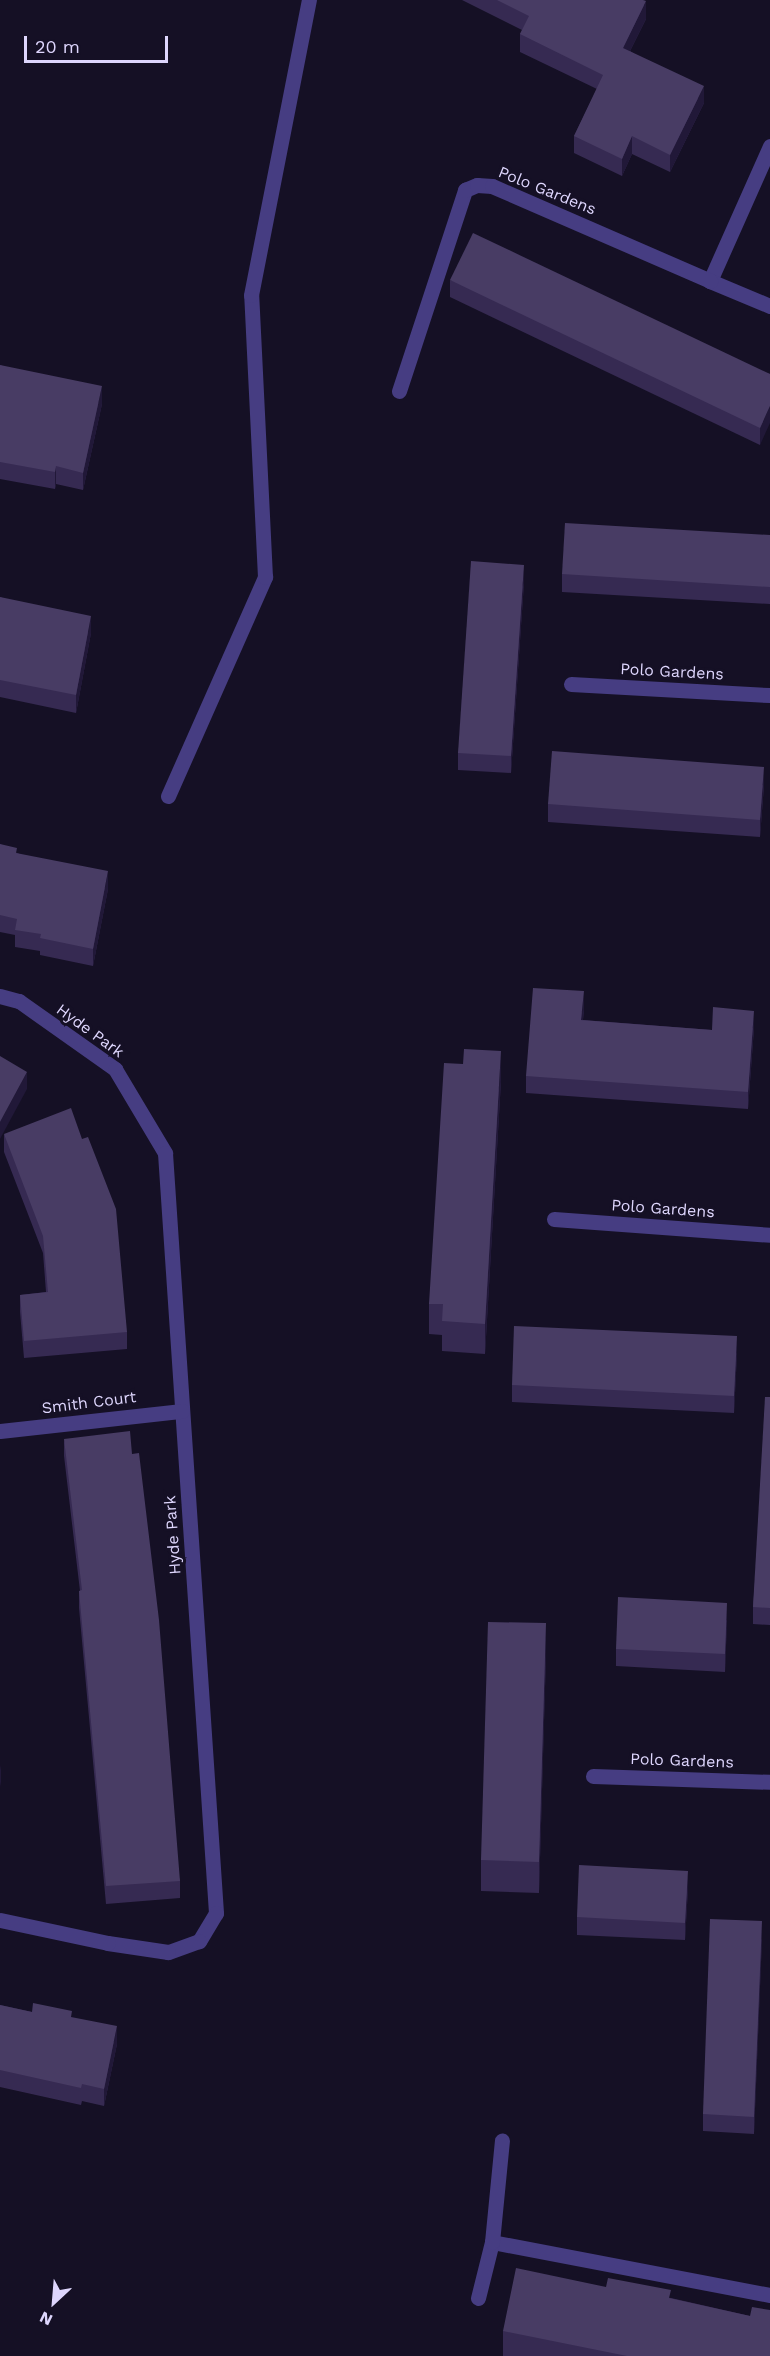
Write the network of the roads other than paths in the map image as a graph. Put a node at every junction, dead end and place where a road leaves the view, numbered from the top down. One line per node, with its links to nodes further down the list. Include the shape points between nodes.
1 (309, 0): 8 (street, via 251,295 264,577)
2 (770, 146): 3 (street)
3 (710, 281): 4 (street, Polo Gardens); 5 (street, Polo Gardens, via 492,186 477,185 465,190)
4 (770, 306)
5 (399, 391)
6 (571, 684): 7 (street, Polo Gardens)
7 (770, 695)
8 (168, 796)
9 (0, 996): 12 (street, Hyde Park, via 19,1001 115,1069 165,1153)
10 (554, 1218): 11 (street, Polo Gardens)
11 (770, 1235)
12 (182, 1411): 13 (street, Smith Court); 16 (street, Hyde Park, via 216,1913 199,1941 168,1952)
13 (0, 1431)
14 (593, 1776): 15 (street, Polo Gardens)
15 (770, 1782)
16 (0, 1920)
17 (502, 2140): 18 (street)
18 (492, 2242): 19 (street); 20 (street)
19 (770, 2295)
20 (478, 2298)

